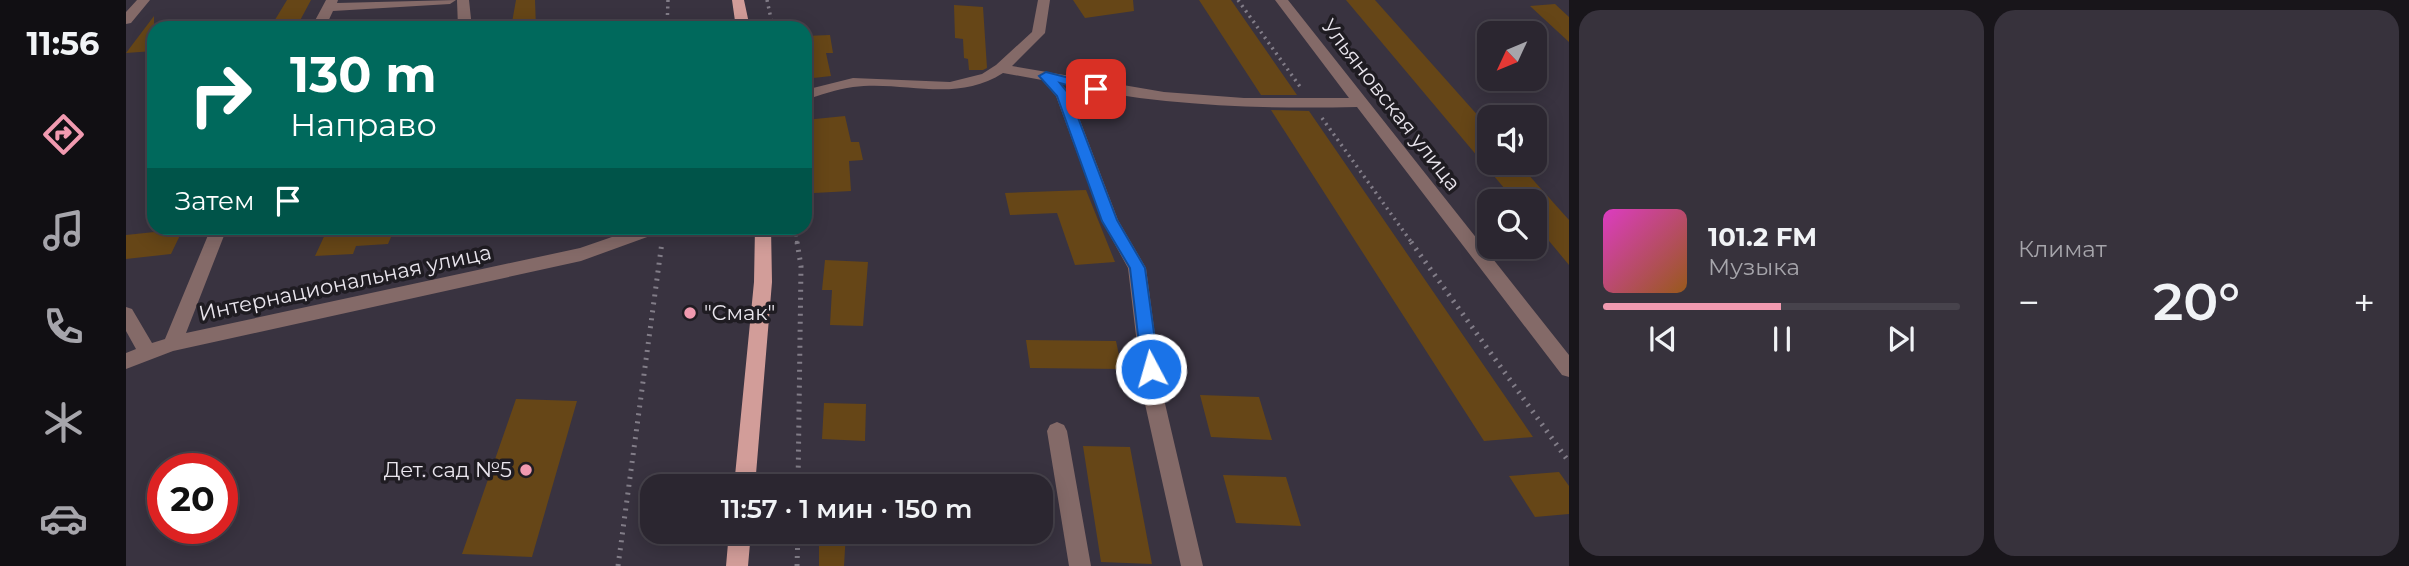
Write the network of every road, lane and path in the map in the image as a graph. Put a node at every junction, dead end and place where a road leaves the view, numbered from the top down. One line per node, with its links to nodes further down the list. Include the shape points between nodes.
1 (144, 0): 11 (street)
2 (450, 0): 10 (street)
3 (463, 0): 13 (street)
4 (668, 0): 14 (path)
5 (738, 0): 15 (main road)
6 (767, 0): 16 (path)
7 (1044, 0): 17 (street, via 1038,33)
8 (1238, 0): 21 (path)
9 (1281, 0): 20 (street, Ульяновская улица)
10 (331, 3): 12 (street)
11 (126, 20)
12 (322, 21)
13 (464, 21)
14 (667, 21)
15 (742, 21)
16 (772, 21)
17 (1001, 68): 18 (street); 19 (street, via 986,78 950,86 853,82)
18 (1046, 76): 21 (street, via 1096,89 1219,102); 42 (street, via 1063,94 1110,221 1138,268 1153,395)
19 (812, 93)
20 (1363, 102): 21 (street); 31 (street, Ульяновская улица)
21 (1312, 103): 33 (path)
22 (216, 235): 28 (street)
23 (655, 235): 28 (street, Интернациональная улица)
24 (659, 235): 38 (path)
25 (763, 235): 34 (main road, via 763,282)
26 (797, 235): 35 (path, via 802,266)
27 (126, 314): 29 (street)
28 (172, 344): 29 (street, Интернациональная улица)
29 (148, 353): 30 (street, Интернациональная улица)
30 (126, 361)
31 (1569, 369)
32 (1057, 431): 41 (street)
33 (1569, 462)
34 (745, 474)
35 (798, 474)
36 (739, 544): 39 (main road)
37 (798, 544): 40 (path)
38 (618, 566)
39 (737, 566)
40 (797, 566)
41 (1080, 566)
42 (1192, 566)

